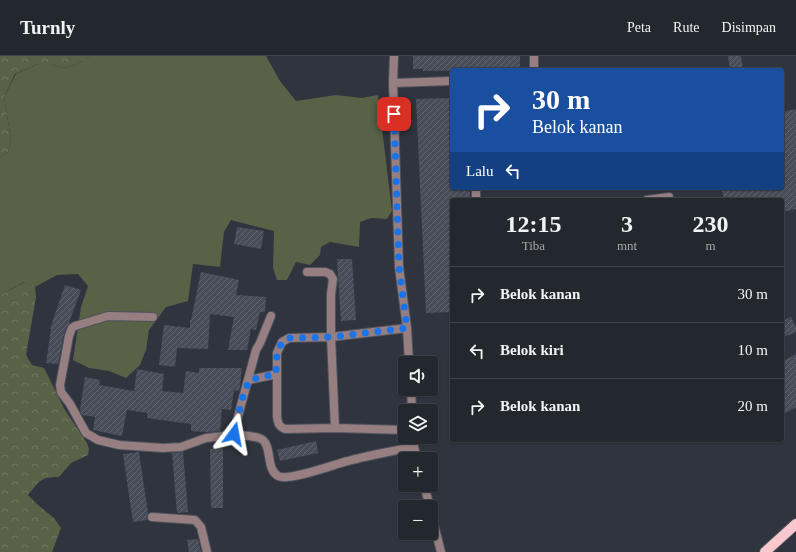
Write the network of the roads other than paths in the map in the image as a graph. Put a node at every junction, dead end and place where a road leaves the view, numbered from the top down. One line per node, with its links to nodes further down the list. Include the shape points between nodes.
1 (394, 56): 5 (street)
2 (534, 56): 3 (street)
3 (534, 68)
4 (450, 81): 5 (street)
5 (392, 83): 11 (street, via 399,267)
6 (669, 197): 7 (street)
7 (662, 198)
8 (307, 272): 12 (street, via 325,272 333,279)
9 (272, 316): 15 (street, via 256,350)
10 (153, 317): 18 (street, via 108,316 72,328 60,385 61,392 86,433 98,440 119,446 163,448 181,447 206,438)
11 (407, 328): 12 (street); 13 (street)
12 (331, 337): 14 (street, via 289,338 282,342 277,353); 16 (street)
13 (409, 356)
14 (276, 374): 15 (street); 16 (street, via 278,424 281,428)
15 (249, 380): 18 (street)
16 (335, 428): 17 (street)
17 (398, 430)
18 (234, 434): 19 (street, via 263,440 272,471 280,477 305,474 349,461)
19 (414, 447): 20 (street)
20 (415, 452)
21 (152, 517): 24 (street, via 195,520 201,527)
22 (796, 524): 26 (main road)
23 (438, 540): 25 (street)
24 (207, 552)
25 (441, 552)
26 (764, 552)

